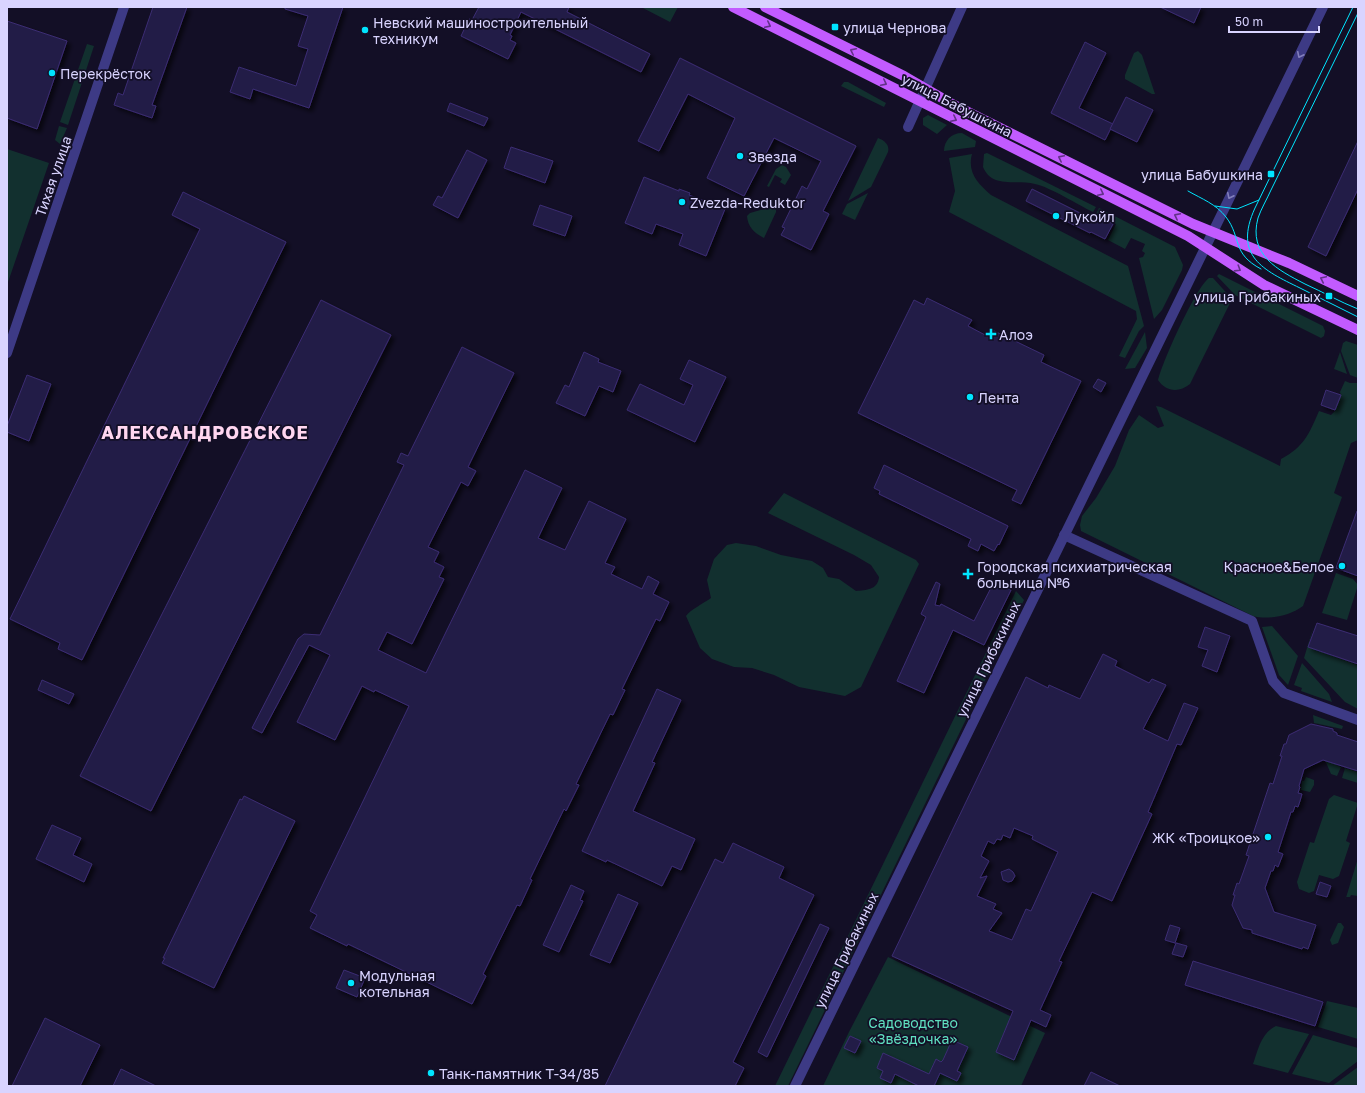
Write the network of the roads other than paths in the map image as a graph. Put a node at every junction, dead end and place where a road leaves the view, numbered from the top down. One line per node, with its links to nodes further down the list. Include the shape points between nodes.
1 (124, 7): 13 (street, Тихая улица)
2 (734, 7): 7 (main road, улица Бабушкина, one-way to 7)
3 (765, 7): 6 (main road, улица Бабушкина, one-way to 3)
4 (962, 7): 6 (street)
5 (1323, 7): 9 (street, улица Грибакиных, one-way to 9)
6 (925, 87): 7 (street); 9 (main road, улица Бабушкина, one-way to 6, via 1186,221 961,108)
7 (920, 102): 8 (street); 10 (main road, улица Бабушкина, one-way to 10, via 1188,236)
8 (908, 127)
9 (1213, 232): 10 (street, улица Грибакиных); 11 (main road, улица Бабушкина, one-way to 9, via 1289,263)
10 (1205, 248): 12 (main road, улица Бабушкина, one-way to 12, via 1264,285); 14 (street, улица Грибакиных)
11 (1358, 296)
12 (1358, 330)
13 (7, 353)
14 (1064, 535): 15 (street, via 1252,621 1273,681 1284,693); 16 (street, улица Грибакиных)
15 (1358, 720)
16 (796, 1086)

